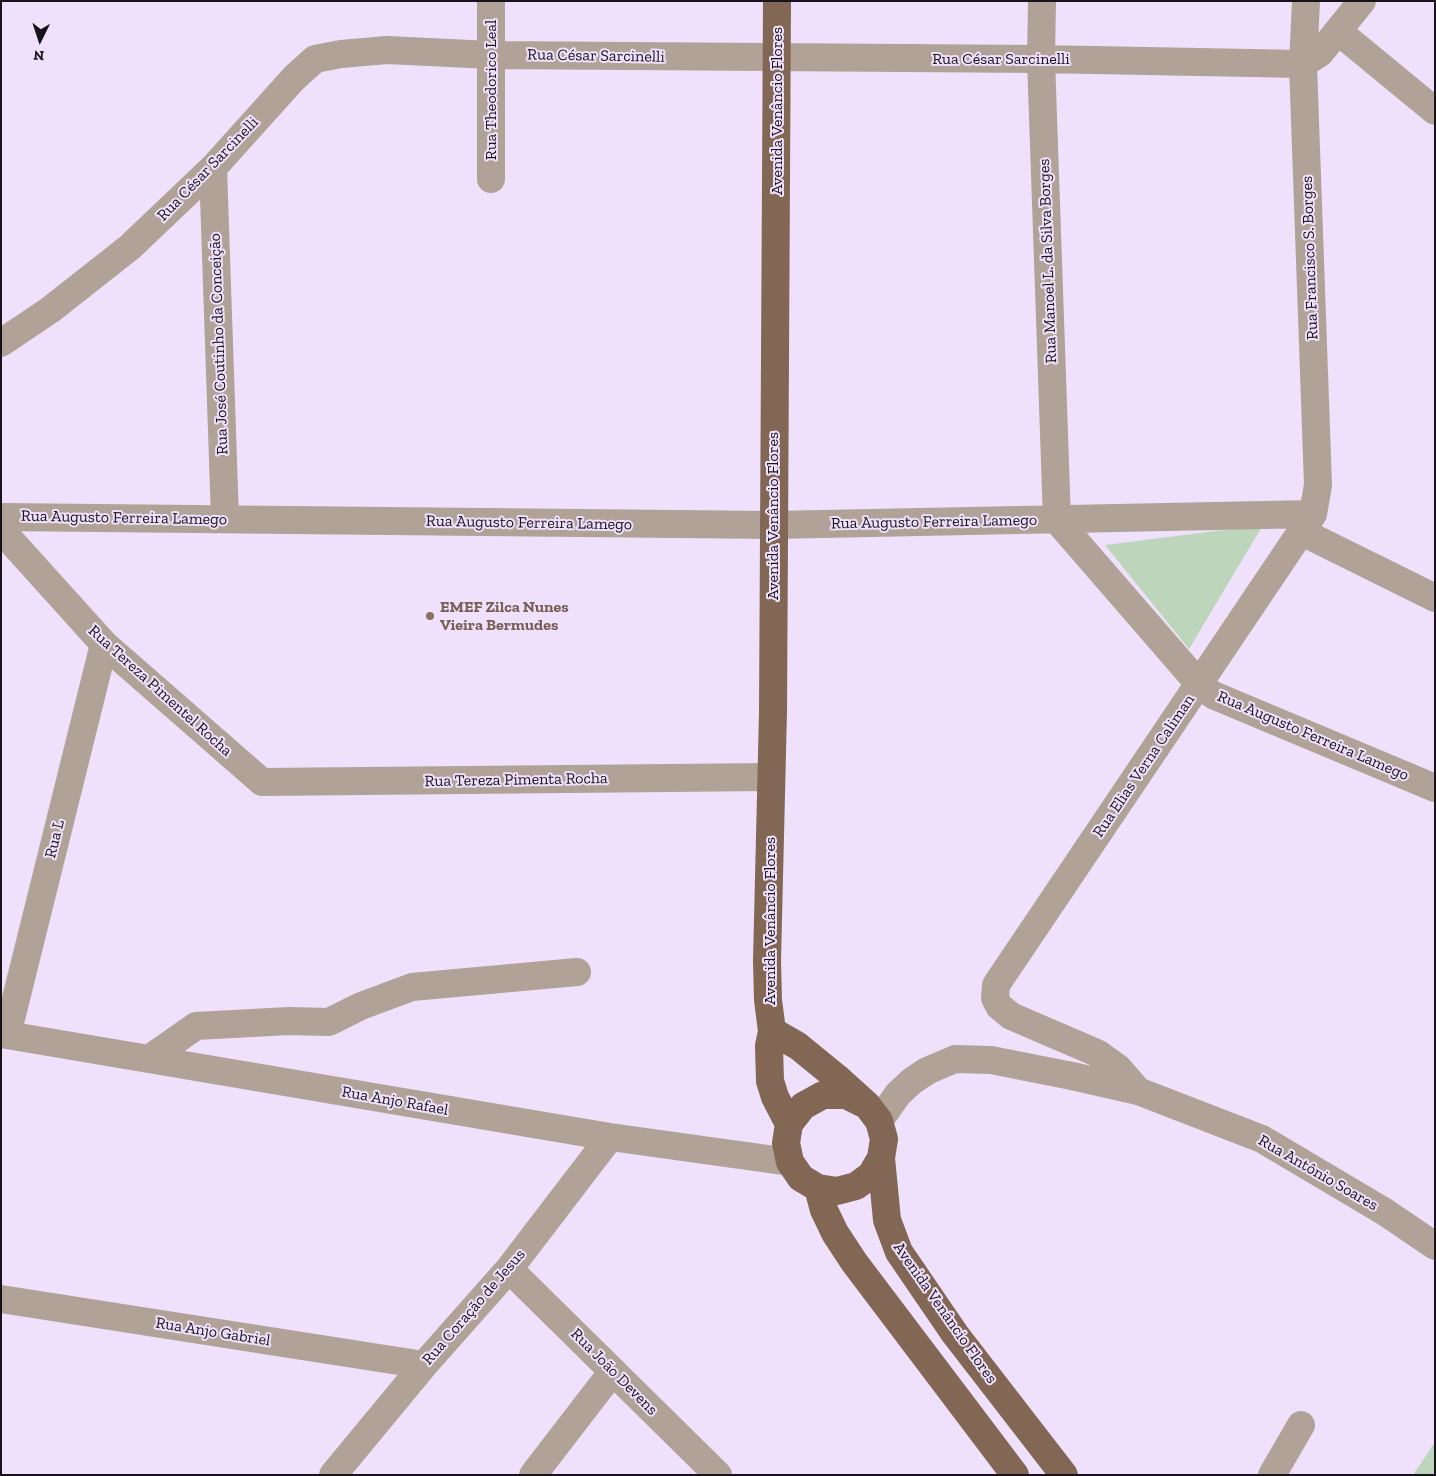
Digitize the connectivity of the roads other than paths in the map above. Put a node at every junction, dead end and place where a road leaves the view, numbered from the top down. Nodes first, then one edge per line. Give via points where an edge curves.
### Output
1 (491, 1) edge
2 (778, 1) edge
3 (1042, 1) edge
4 (1306, 1) edge
5 (1362, 1) edge
6 (1339, 32) junction
7 (490, 55) junction
8 (777, 58) junction
9 (1040, 59) junction
10 (1303, 64) junction
11 (1433, 105) edge
12 (213, 168) junction
13 (491, 179) dead end
14 (1, 343) edge
15 (1, 517) edge
16 (225, 519) junction
17 (1058, 520) junction
18 (1308, 523) junction
19 (773, 525) junction
20 (1, 530) edge
21 (1435, 598) edge
22 (104, 644) junction
23 (1200, 685) junction
24 (770, 777) junction
25 (262, 782) joint
26 (1435, 788) edge
27 (577, 972) dead end
28 (1011, 1016) joint
29 (772, 1031) junction
30 (4, 1035) edge
31 (149, 1059) junction
32 (1138, 1091) junction
33 (873, 1113) junction
34 (789, 1124) junction
35 (610, 1137) junction
36 (881, 1158) junction
37 (790, 1162) junction
38 (818, 1188) junction
39 (1435, 1246) edge
40 (509, 1268) junction
41 (1, 1299) edge
42 (424, 1365) junction
43 (613, 1371) junction
44 (1302, 1425) dead end
45 (333, 1475) edge
46 (533, 1475) edge
47 (718, 1475) edge
48 (1015, 1475) edge
49 (1064, 1475) edge
50 (1272, 1475) edge

1 - 7 street, Rua Theodorico Leal
2 - 8 main road, Avenida Venâncio Flores
3 - 9 street, Rua Manoel L. da Silva Borges
4 - 10 street, Rua Francisco S. Borges
5 - 6 street
6 - 10 street via 1320,53
6 - 11 street
7 - 8 street, Rua César Sarcinelli
7 - 12 street, Rua César Sarcinelli via 387,50 315,59
7 - 13 street, Rua Theodorico Leal
8 - 9 street, Rua César Sarcinelli
8 - 19 main road, Avenida Venâncio Flores
9 - 10 street, Rua César Sarcinelli
9 - 17 street, Rua Manoel L. da Silva Borges
10 - 18 street, Rua Francisco S. Borges via 1318,486
12 - 14 street, Rua César Sarcinelli via 130,247 50,310
12 - 16 street, Rua José Coutinho da Conceição
15 - 16 street, Rua Augusto Ferreira Lamego
16 - 19 street, Rua Augusto Ferreira Lamego
17 - 18 street, Rua Augusto Ferreira Lamego
17 - 19 street, Rua Augusto Ferreira Lamego
17 - 23 street, Rua Augusto Ferreira Lamego
18 - 21 street
18 - 23 street, Rua Elias Verna Caliman
19 - 24 main road, Avenida Venâncio Flores
20 - 22 street, Rua Tereza Pimentel Rocha
22 - 25 street, Rua Tereza Pimentel Rocha
22 - 30 street, Rua L
23 - 26 street, Rua Augusto Ferreira Lamego via 1213,695
23 - 28 street, Rua Elias Verna Caliman via 1005,969 996,985 995,998
24 - 25 street, Rua Tereza Pimenta Rocha
24 - 29 main road, Avenida Venâncio Flores via 767,960
27 - 31 street via 412,987 329,1022 196,1026
28 - 32 street, Rua Antônio Soares via 1097,1053 1118,1068
29 - 33 main road via 824,1067
29 - 34 main road, Avenida Venâncio Flores via 770,1080
30 - 31 street, Rua Anjo Rafael
31 - 35 street, Rua Anjo Rafael
32 - 33 street, Rua Antônio Soares via 1021,1065 955,1059 927,1071
32 - 39 street, Rua Antônio Soares via 1262,1139
33 - 34 main road via 846,1095 823,1095 803,1106
33 - 36 main road, Avenida Venâncio Flores via 884,1139
34 - 37 main road via 786,1143
35 - 37 street, Rua Anjo Rafael
35 - 40 street, Rua Coração de Jesus
36 - 38 main road via 871,1174 856,1186 837,1191
36 - 49 main road, Avenida Venâncio Flores via 887,1220 899,1252 955,1334
37 - 38 main road via 801,1178
38 - 48 main road via 835,1233 854,1262
40 - 42 street, Rua Coração de Jesus
40 - 43 street, Rua João Devens
41 - 42 street, Rua Anjo Gabriel
42 - 45 street, Rua Coração de Jesus
43 - 46 street
43 - 47 street, Rua João Devens
44 - 50 street

